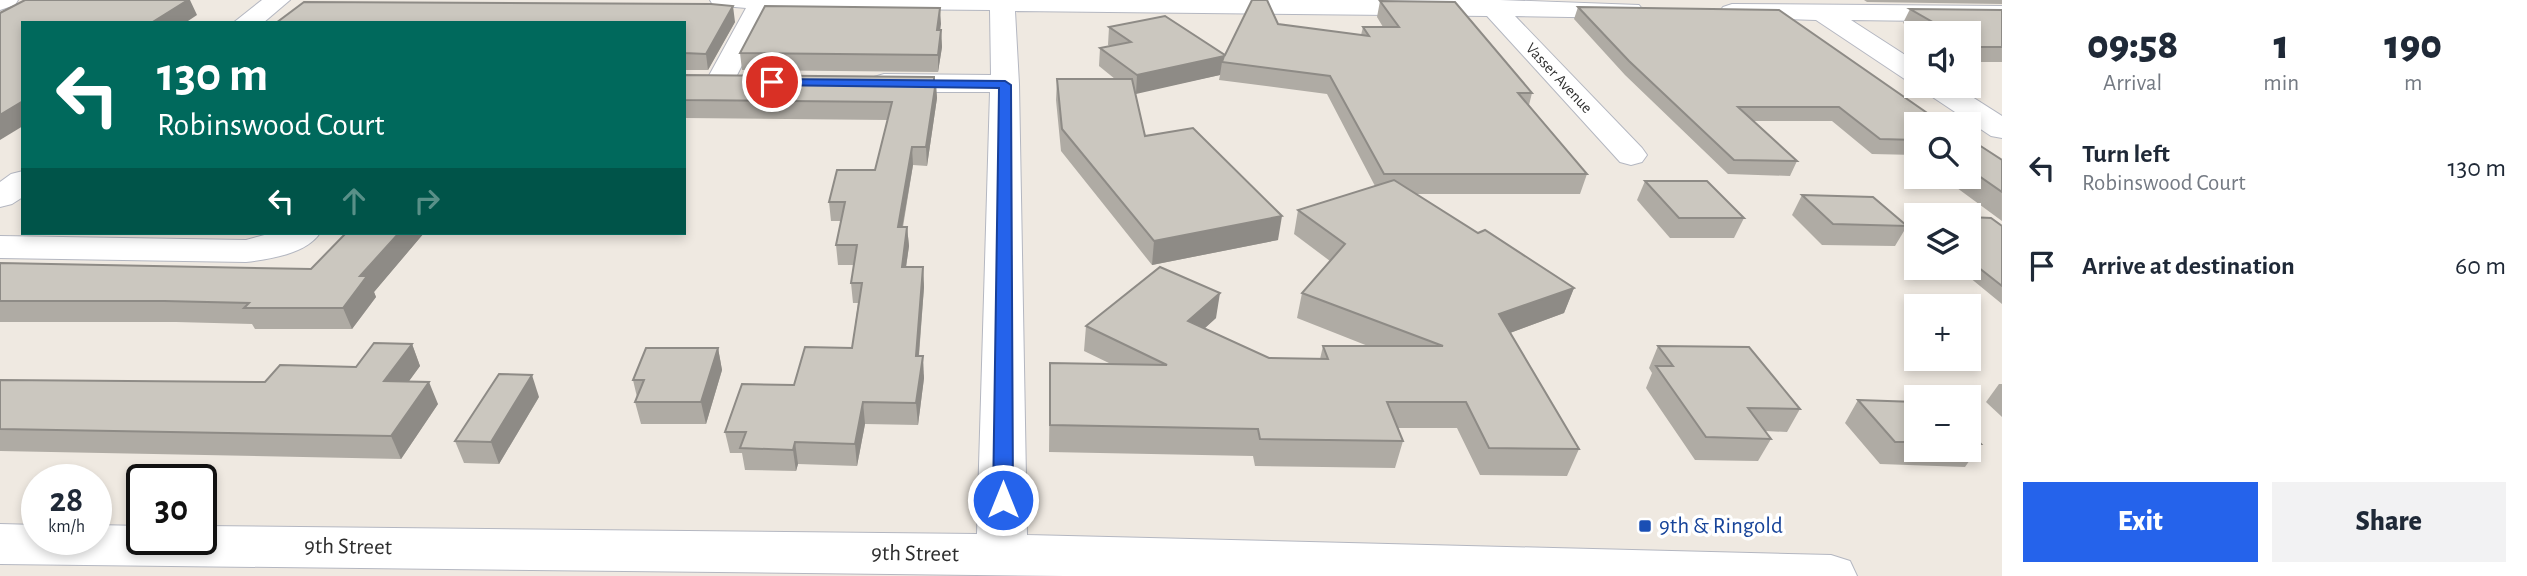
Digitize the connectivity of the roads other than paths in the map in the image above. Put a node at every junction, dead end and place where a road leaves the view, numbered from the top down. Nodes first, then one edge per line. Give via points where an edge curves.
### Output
1 (6, 0) edge
2 (278, 0) edge
3 (722, 0) edge
4 (762, 1) edge
5 (854, 1) edge
6 (1161, 2) edge
7 (0, 3) edge
8 (1002, 4) junction
9 (1490, 4) edge
10 (1813, 6) edge
11 (1658, 11) edge
12 (1713, 11) edge
13 (2002, 14) edge
14 (249, 21) edge
15 (1904, 66) edge
16 (721, 81) edge
17 (855, 83) edge
18 (1005, 85) junction
19 (1954, 98) edge
20 (2002, 129) edge
21 (1631, 155) dead end
22 (21, 182) edge
23 (0, 197) edge
24 (297, 235) edge
25 (0, 247) edge
26 (0, 544) edge
27 (1002, 555) junction
28 (209, 561) edge
29 (1740, 575) edge
30 (1831, 576) edge

1 - 7 street
2 - 14 street
3 - 4 street
4 - 5 street
4 - 16 street
5 - 8 street
6 - 8 street
6 - 9 street
8 - 18 street
9 - 11 street
9 - 21 street, Vasser Avenue
10 - 12 street
10 - 13 street
10 - 15 street
17 - 18 street
18 - 27 street
19 - 20 street
22 - 23 street
24 - 25 street via 268,248 246,251
26 - 28 street, 9th Street
27 - 28 street, 9th Street
27 - 29 street, 9th Street
29 - 30 street, 9th Street

